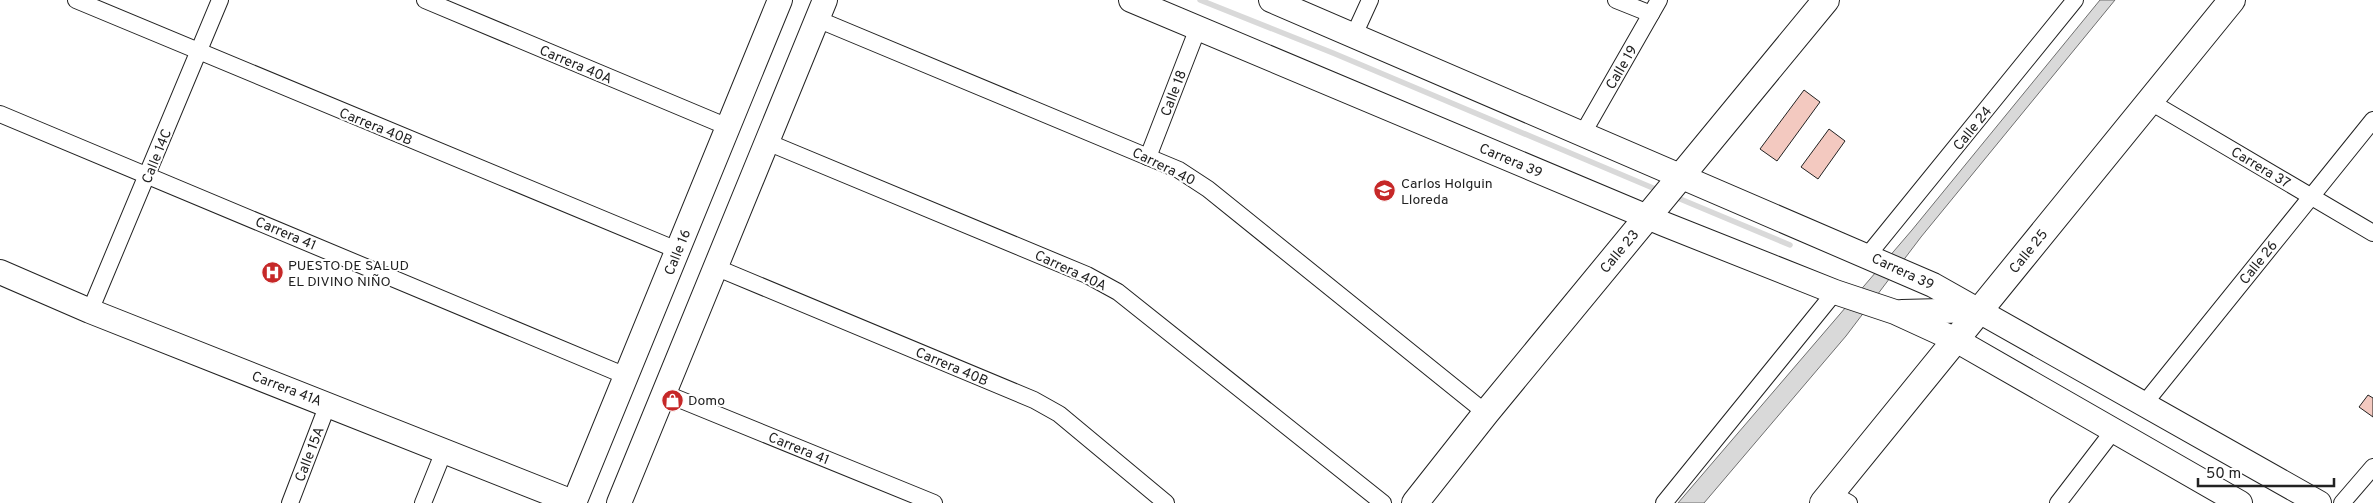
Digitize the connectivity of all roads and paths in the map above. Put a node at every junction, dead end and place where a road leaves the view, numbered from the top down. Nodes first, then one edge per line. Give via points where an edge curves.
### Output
1 (76, 0) edge
2 (220, 0) edge
3 (425, 0) edge
4 (780, 0) edge
5 (1131, 0) edge
6 (1272, 0) edge
7 (1370, 0) edge
8 (1616, 0) edge
9 (1826, 0) edge
10 (2075, 0) edge
11 (2232, 0) edge
12 (1655, 7) edge
13 (821, 10) edge
14 (1198, 28) junction
15 (1354, 35) junction
16 (199, 52) junction
17 (2149, 101) junction
18 (0, 114) edge
19 (2373, 120) edge
20 (728, 128) junction
21 (1583, 133) junction
22 (767, 142) junction
23 (1148, 157) junction
24 (148, 175) junction
25 (1677, 182) junction
26 (2311, 196) junction
27 (1650, 214) junction
28 (2373, 233) edge
29 (677, 250) junction
30 (1873, 257) junction
31 (715, 267) junction
32 (0, 272) edge
33 (1842, 294) junction
34 (1884, 308) junction
35 (1980, 310) junction
36 (90, 311) junction
37 (1956, 340) junction
38 (626, 376) junction
39 (664, 393) junction
40 (328, 404) junction
41 (2144, 404) junction
42 (1486, 413) junction
43 (2114, 430) junction
44 (444, 451) junction
45 (2373, 466) edge
46 (1834, 500) edge
47 (290, 503) edge
48 (423, 503) edge
49 (574, 503) edge
50 (619, 503) edge
51 (934, 503) edge
52 (1166, 503) edge
53 (1383, 503) edge
54 (1415, 503) edge
55 (1664, 503) edge
56 (2058, 503) edge
57 (2240, 503) edge
58 (2319, 503) edge
59 (2342, 503) edge

1 - 16 street, Carrera 40B
2 - 16 street, Calle 14C
3 - 20 street, Carrera 40A
4 - 20 main road, Calle 16
5 - 14 main road, Carrera 39
6 - 15 main road, Carrera 39
7 - 15 street
8 - 12 street
9 - 25 main road, Calle 23
10 - 30 street, Calle 24
11 - 17 main road, Calle 25
12 - 21 street, Calle 19
13 - 22 main road
13 - 23 street, Carrera 40
14 - 23 street, Calle 18
14 - 27 main road, Carrera 39
15 - 21 main road, Carrera 39
16 - 24 street, Calle 14C
16 - 29 street, Carrera 40B
17 - 26 street, Carrera 37
17 - 35 main road, Calle 25
18 - 24 street, Carrera 41
19 - 26 street, Calle 26
20 - 29 main road, Calle 16
21 - 25 main road, Carrera 39
22 - 31 main road
22 - 53 street, Carrera 40A via 1087,275 1118,292
23 - 42 street, Carrera 40 via 1179,170 1208,189
24 - 36 street, Calle 14C
24 - 38 street, Carrera 41
25 - 27 main road, Calle 23
25 - 30 main road, Carrera 39
26 - 28 street, Carrera 37
26 - 41 street, Calle 26
27 - 33 main road, Carrera 39
27 - 42 main road, Calle 23
29 - 38 main road, Calle 16
30 - 35 main road, Carrera 39
31 - 39 main road
31 - 52 street, Carrera 40B via 1034,400 1059,414
32 - 36 main road, Carrera 41A
33 - 34 main road, Carrera 39
33 - 55 street
34 - 35 main road, Carrera 39
34 - 37 main road, Carrera 39
35 - 37 main road, Calle 25
35 - 41 main road, Carrera 39
36 - 40 main road, Carrera 41A
37 - 43 main road, Carrera 39
37 - 46 main road, Calle 25
38 - 49 main road, Calle 16
39 - 50 main road
39 - 51 street, Carrera 41
40 - 44 main road, Carrera 41A
40 - 47 street, Calle 15A
41 - 58 main road, Carrera 39
42 - 54 main road, Calle 23
43 - 56 street
43 - 57 main road, Carrera 39
44 - 48 street
44 - 49 main road, Carrera 41A
45 - 59 street

